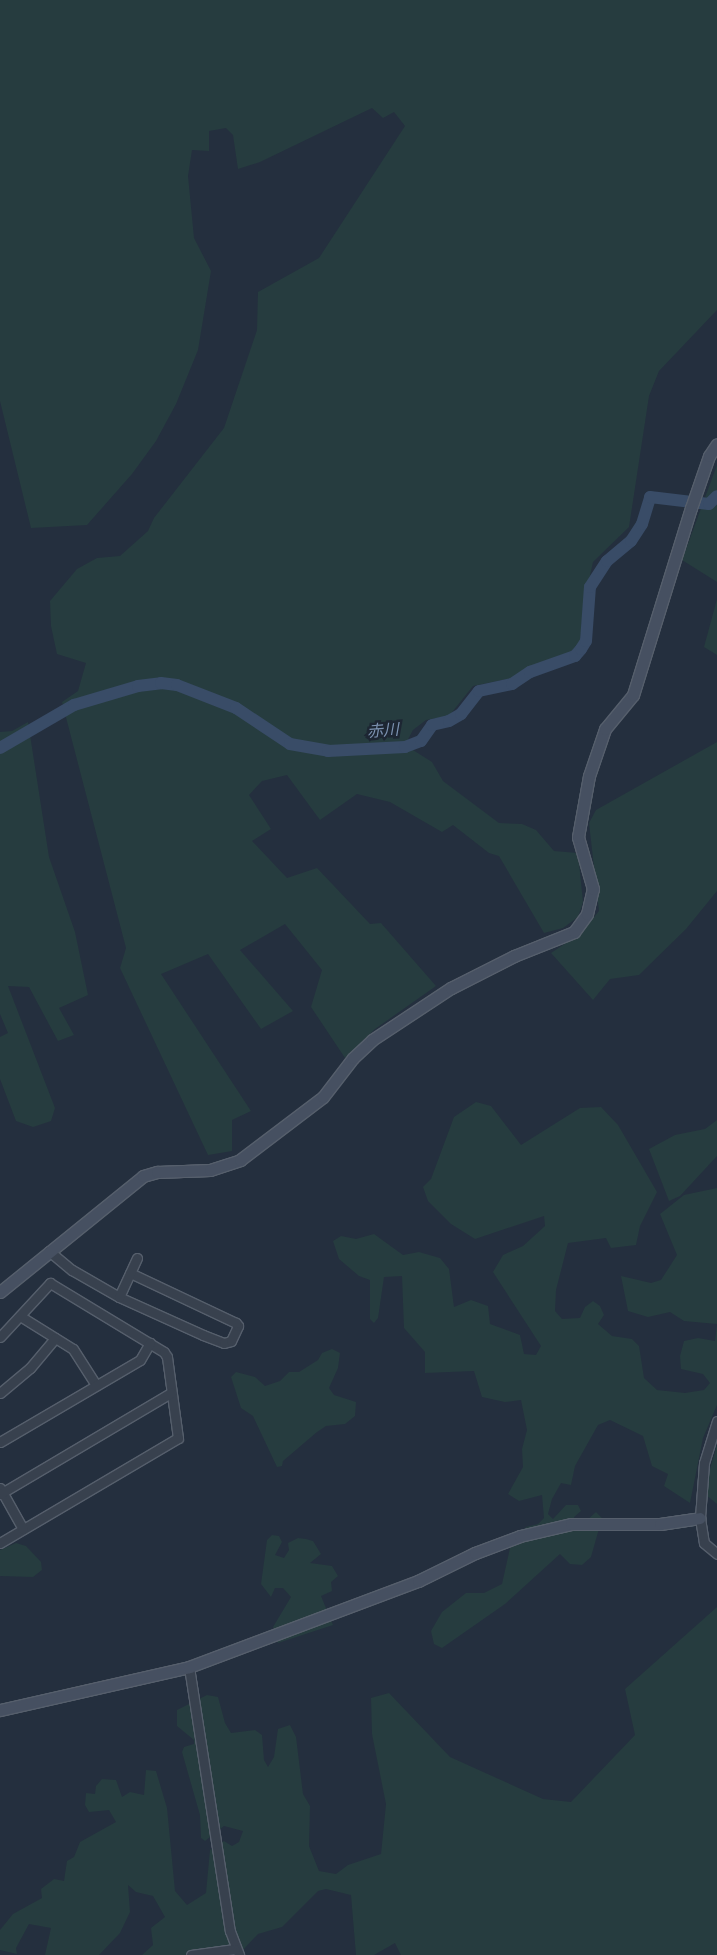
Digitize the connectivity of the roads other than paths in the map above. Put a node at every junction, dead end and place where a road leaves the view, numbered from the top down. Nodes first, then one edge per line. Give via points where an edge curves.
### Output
1 (717, 444) edge
2 (49, 1251) junction
3 (137, 1258) dead end
4 (130, 1273) junction
5 (0, 1292) edge
6 (120, 1297) junction
7 (20, 1316) junction
8 (0, 1337) edge
9 (55, 1338) junction
10 (150, 1343) junction
11 (96, 1385) junction
12 (0, 1393) edge
13 (171, 1393) junction
14 (717, 1421) edge
15 (0, 1442) edge
16 (1, 1491) edge
17 (700, 1518) junction
18 (24, 1529) junction
19 (0, 1542) edge
20 (717, 1554) edge
21 (189, 1666) junction
22 (0, 1710) edge
23 (237, 1952) edge
24 (191, 1955) edge

1 - 2 street via 709,456 633,695 605,729 589,776 578,836 593,889 587,914 574,932 514,956 451,988 379,1035 361,1048 324,1097 240,1160 210,1170 157,1172 144,1176
2 - 5 street
2 - 6 street via 72,1270
3 - 4 street
4 - 6 street
4 - 6 street via 238,1326 231,1340 224,1343
7 - 8 street
7 - 9 street
7 - 10 street via 50,1283
9 - 11 street via 78,1354
9 - 12 street via 30,1368
10 - 11 street via 140,1360
10 - 13 street via 167,1357
11 - 15 street
13 - 16 street
13 - 18 street via 178,1438
14 - 17 street via 704,1463
16 - 18 street
17 - 20 street via 704,1543
17 - 21 street via 660,1524 571,1524 520,1536 475,1553 418,1581
18 - 19 street
21 - 22 street
21 - 23 street
23 - 24 street

